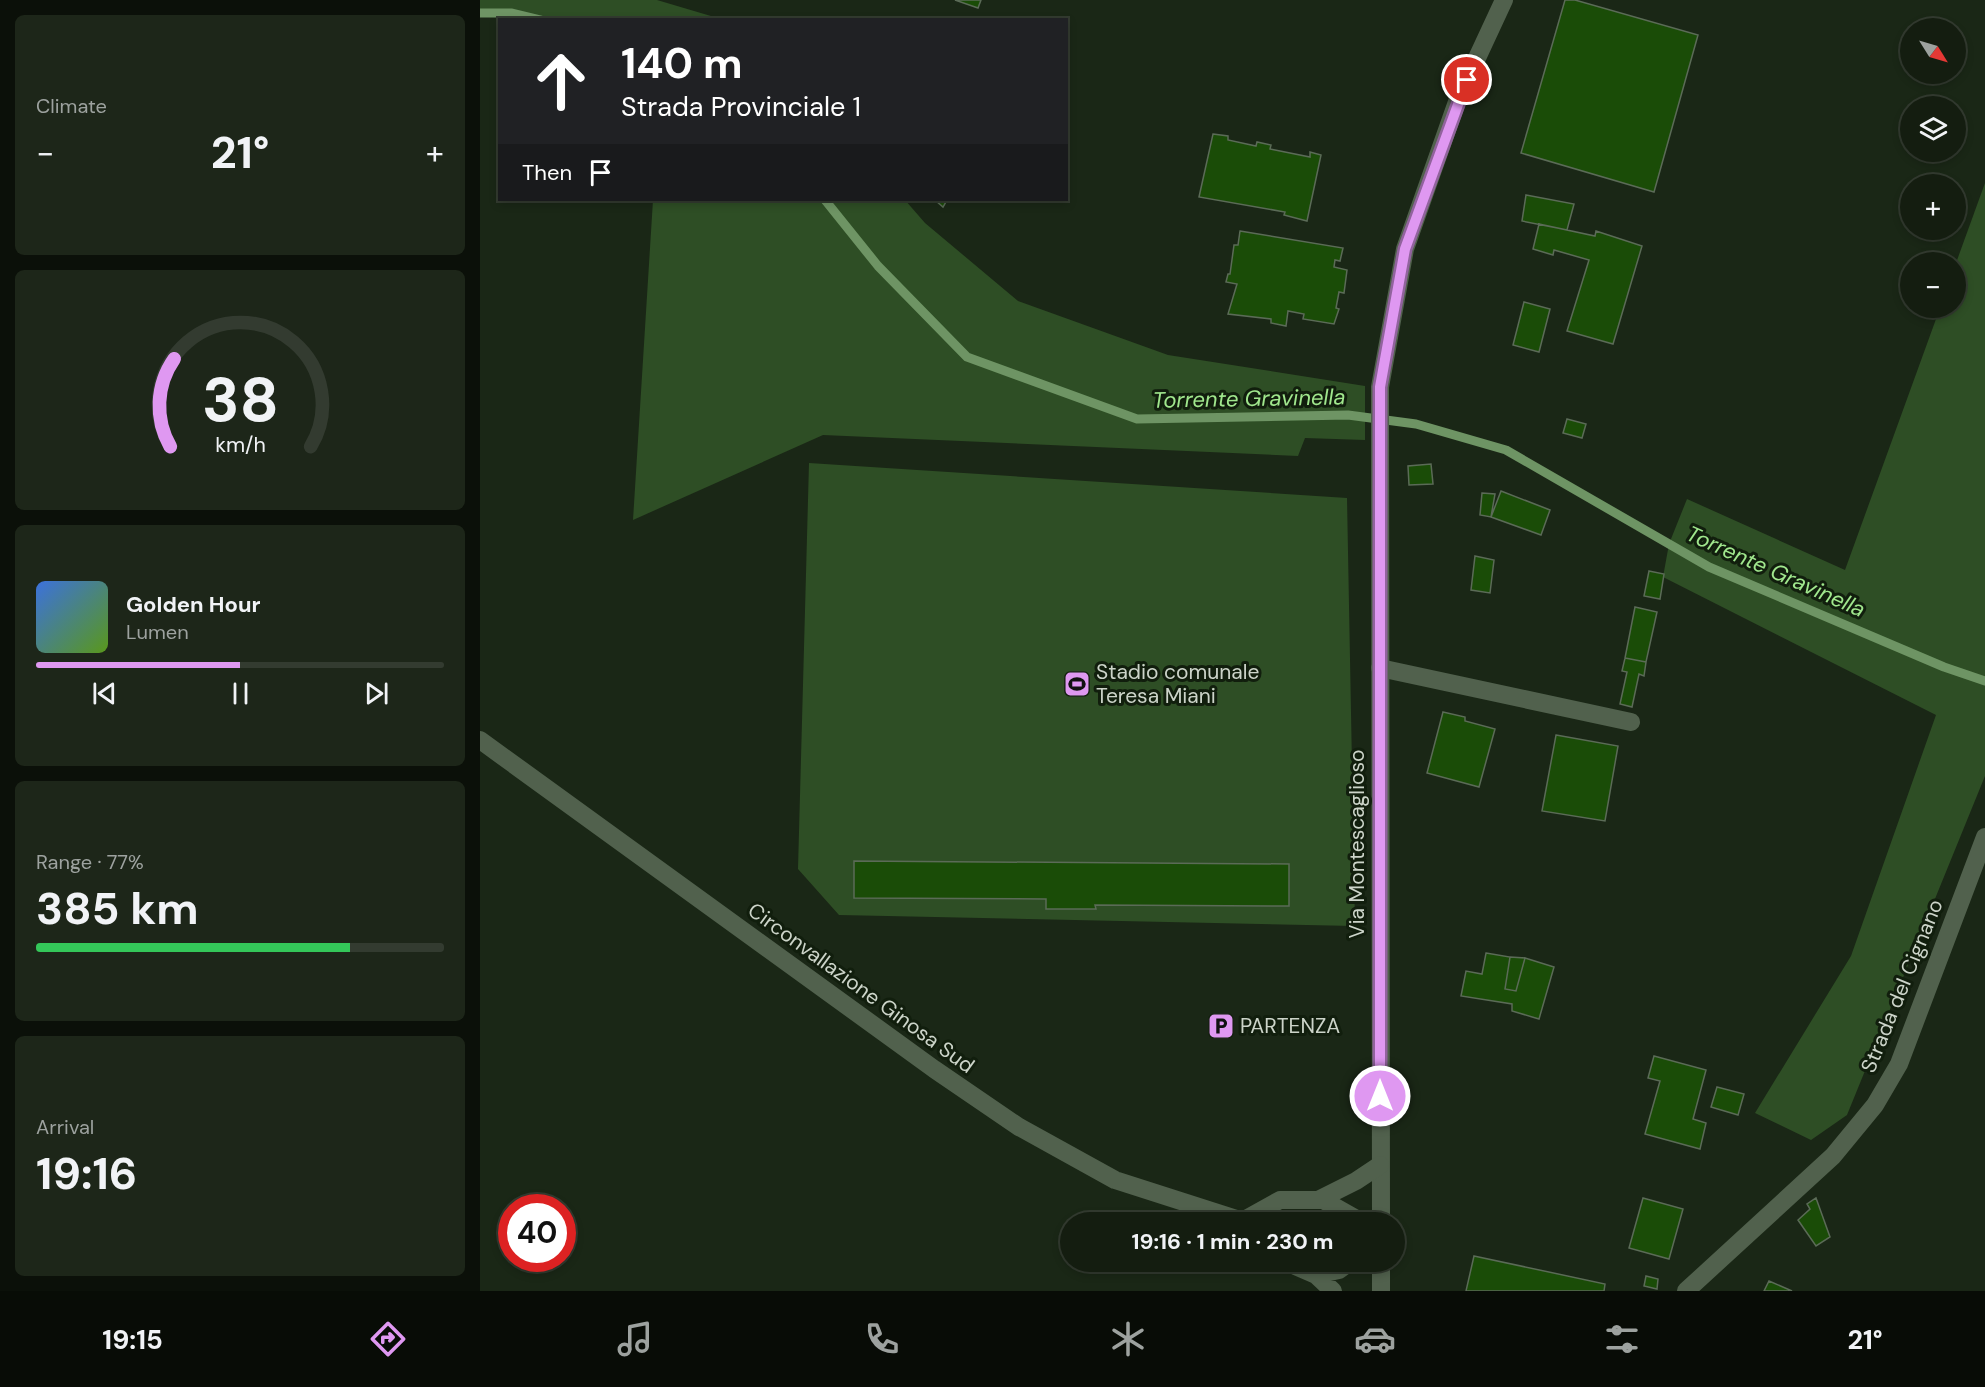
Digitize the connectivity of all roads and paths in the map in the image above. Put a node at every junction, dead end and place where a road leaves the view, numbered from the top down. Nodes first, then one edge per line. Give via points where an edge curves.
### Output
1 (1504, 0) edge
2 (1380, 668) junction
3 (1631, 722) dead end
4 (480, 740) edge
5 (1985, 837) edge
6 (1380, 1165) junction
7 (1318, 1200) junction
8 (1216, 1212) edge
9 (1260, 1212) edge
10 (1342, 1212) edge
11 (1381, 1212) edge
12 (1309, 1272) edge
13 (1330, 1272) edge
14 (1381, 1272) edge
15 (1316, 1275) junction
16 (1333, 1291) edge
17 (1381, 1291) edge
18 (1686, 1291) edge

1 - 2 street, Via Montescaglioso via 1458,99 1405,249 1380,387
2 - 3 street
2 - 6 street, Via Montescaglioso
4 - 8 street, Circonvallazione Ginosa Sud via 934,1069 1019,1126 1115,1180
5 - 18 street, Strada del Cignano via 1899,1064 1875,1105 1833,1156
6 - 7 street, Circonvallazione Ginosa Sud
6 - 11 street, Via Montescaglioso
7 - 9 street, Circonvallazione Ginosa Sud via 1280,1200
7 - 10 street, Circonvallazione Ginosa Sud
12 - 15 street
13 - 15 street
14 - 17 street
15 - 16 street

